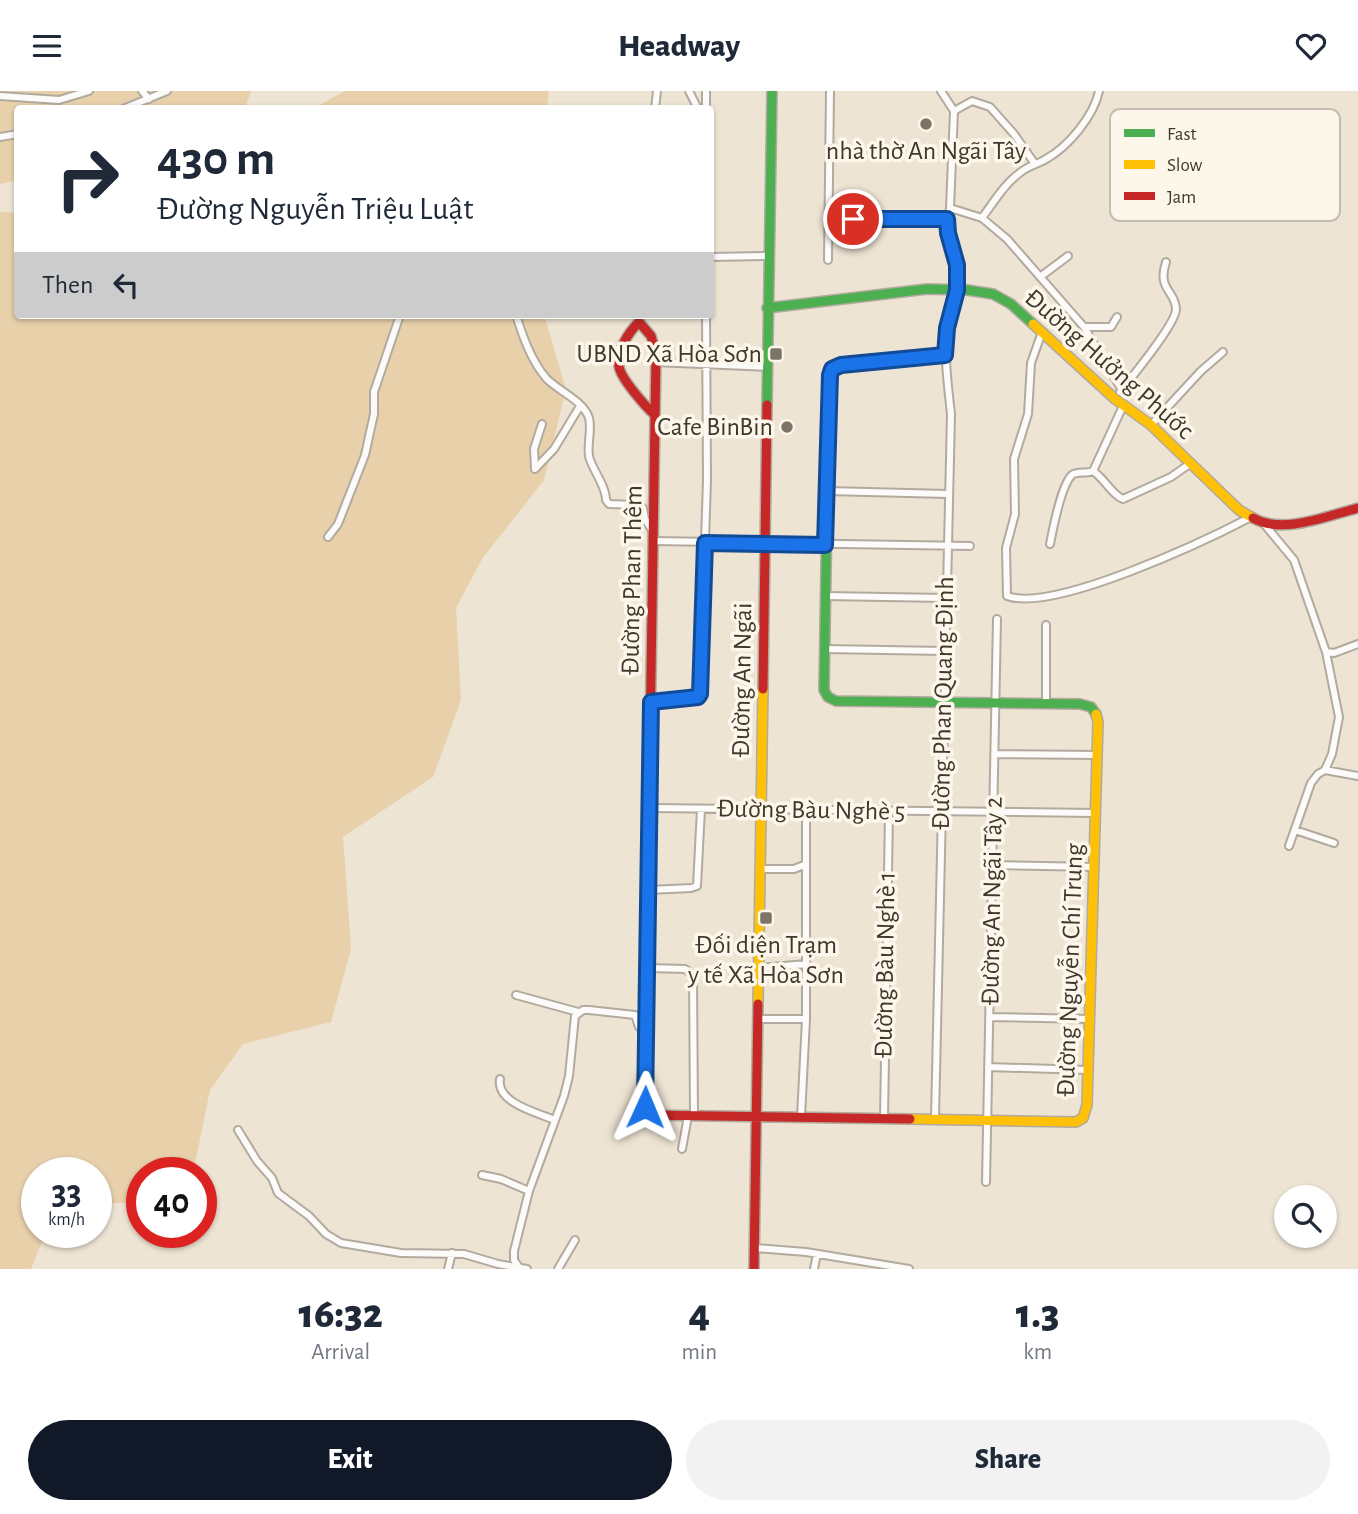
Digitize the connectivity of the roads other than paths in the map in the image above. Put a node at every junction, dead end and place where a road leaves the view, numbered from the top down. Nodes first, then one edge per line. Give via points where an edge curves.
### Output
1 (89, 91) edge
2 (142, 91) edge
3 (167, 91) edge
4 (772, 91) edge
5 (830, 91) edge
6 (941, 91) edge
7 (1100, 91) edge
8 (0, 96) edge
9 (149, 99) junction
10 (133, 105) edge
11 (954, 111) junction
12 (1035, 164) junction
13 (950, 208) junction
14 (829, 219) junction
15 (947, 219) junction
16 (982, 219) junction
17 (768, 256) junction
18 (1068, 256) dead end
19 (714, 257) edge
20 (828, 260) dead end
21 (1166, 262) dead end
22 (1040, 277) junction
23 (957, 290) junction
24 (767, 308) junction
25 (1117, 317) dead end
26 (399, 319) edge
27 (517, 319) edge
28 (705, 319) edge
29 (1084, 327) junction
30 (1042, 332) junction
31 (1223, 352) dead end
32 (945, 355) junction
33 (655, 358) junction
34 (705, 365) junction
35 (766, 367) junction
36 (1122, 390) junction
37 (1115, 399) junction
38 (580, 406) junction
39 (1124, 406) junction
40 (655, 415) junction
41 (542, 424) dead end
42 (1151, 425) junction
43 (1191, 463) junction
44 (1093, 471) junction
45 (827, 491) junction
46 (948, 494) junction
47 (1358, 508) edge
48 (1251, 517) junction
49 (1265, 525) junction
50 (652, 530) junction
51 (328, 537) dead end
52 (653, 541) junction
53 (705, 543) junction
54 (765, 544) junction
55 (1050, 544) dead end
56 (825, 545) junction
57 (946, 546) junction
58 (970, 546) dead end
59 (825, 596) junction
60 (945, 598) junction
61 (996, 619) dead end
62 (1046, 625) dead end
63 (1358, 645) edge
64 (824, 649) junction
65 (944, 651) junction
66 (1326, 652) junction
67 (651, 702) junction
68 (943, 702) junction
69 (995, 702) junction
70 (1045, 703) junction
71 (995, 754) junction
72 (1097, 755) junction
73 (1325, 770) junction
74 (1358, 776) edge
75 (651, 808) junction
76 (701, 809) junction
77 (761, 810) junction
78 (806, 811) junction
79 (888, 812) junction
80 (941, 812) junction
81 (993, 812) junction
82 (1096, 813) junction
83 (1295, 830) junction
84 (1334, 843) dead end
85 (1289, 846) dead end
86 (804, 865) junction
87 (992, 865) junction
88 (1096, 867) junction
89 (762, 869) junction
90 (649, 890) junction
91 (807, 964) junction
92 (648, 968) junction
93 (760, 968) junction
94 (516, 995) dead end
95 (578, 1012) junction
96 (635, 1015) junction
97 (647, 1015) junction
98 (989, 1017) junction
99 (759, 1019) junction
100 (806, 1019) junction
101 (1090, 1019) junction
102 (646, 1033) junction
103 (988, 1067) junction
104 (1087, 1070) junction
105 (499, 1079) dead end
106 (691, 1116) junction
107 (757, 1116) junction
108 (801, 1117) junction
109 (884, 1118) junction
110 (935, 1118) junction
111 (555, 1120) junction
112 (987, 1120) junction
113 (238, 1130) dead end
114 (682, 1149) dead end
115 (482, 1175) dead end
116 (986, 1182) dead end
117 (528, 1191) junction
118 (575, 1240) dead end
119 (755, 1248) junction
120 (452, 1253) junction
121 (817, 1254) junction
122 (518, 1266) junction
123 (888, 1268) edge
124 (447, 1269) edge
125 (527, 1269) edge
126 (558, 1269) edge
127 (754, 1269) edge
128 (814, 1269) edge
129 (909, 1269) edge

1 - 8 street via 59,100
2 - 9 street
3 - 9 street
4 - 17 street, Đường An Ngãi
5 - 14 street
6 - 11 street
7 - 12 street via 1085,122 1058,150
9 - 10 street
11 - 12 street via 972,101 990,107
11 - 13 street
12 - 16 street via 1012,179
13 - 15 street
13 - 16 street
14 - 15 street
14 - 20 street
15 - 23 street, Đường Phan Quang Định
16 - 22 street via 1007,239
17 - 19 street
17 - 24 street, Đường An Ngãi
18 - 22 street
21 - 36 street via 1163,281 1175,314
22 - 29 street
23 - 24 street, Đường Hưởng Phước via 927,289
23 - 30 street, Đường Hưởng Phước via 993,294
23 - 32 street, Đường Phan Quang Định
24 - 35 street, Đường An Ngãi
25 - 29 street via 1111,327
26 - 51 street via 374,392 365,455 338,524
27 - 38 street via 532,358 547,379
28 - 34 street
29 - 36 street
30 - 37 street, Đường Hưởng Phước
30 - 48 street via 1031,363 1028,414 1014,459 1015,514 1006,548 1007,596 1035,599 1093,584 1188,548
31 - 42 street
32 - 45 street via 833,368
32 - 46 street, Đường Phan Quang Định via 951,414
33 - 34 street
33 - 40 street, Đường Phan Thêm
33 - 40 street via 650,333 639,323 630,331 619,369
34 - 35 street
34 - 53 street
35 - 54 street, Đường An Ngãi
36 - 37 street
37 - 39 street, Đường Hưởng Phước
38 - 41 street via 554,449 535,469 534,449
38 - 50 street via 589,419 589,457 606,500 643,508
39 - 42 street, Đường Hưởng Phước
39 - 44 street
40 - 50 street, Đường Phan Thêm
42 - 43 street, Đường Hưởng Phước
43 - 44 street via 1123,499
43 - 48 street, Đường Hưởng Phước
44 - 55 street via 1070,477
45 - 46 street
45 - 56 street
46 - 57 street, Đường Phan Quang Định
47 - 49 street
48 - 49 street, Đường Hưởng Phước
49 - 66 street via 1293,560
50 - 52 street, Đường Phan Thêm
52 - 53 street
52 - 67 street, Đường Phan Thêm
53 - 54 street
53 - 67 street via 700,694
54 - 56 street
54 - 77 street, Đường An Ngãi
56 - 57 street
56 - 59 street
57 - 58 street
57 - 60 street, Đường Phan Quang Định
59 - 60 street
59 - 64 street
60 - 65 street, Đường Phan Quang Định
61 - 69 street, Đường An Ngãi Tây 2
62 - 70 street
63 - 66 street
64 - 65 street
64 - 68 street via 824,690 836,701
65 - 68 street, Đường Phan Quang Định
66 - 73 street via 1339,717
67 - 75 street, Đường Phan Thêm
68 - 69 street
68 - 80 street, Đường Phan Quang Định
69 - 70 street
69 - 71 street, Đường An Ngãi Tây 2
70 - 72 street, Đường Nguyễn Chí Trung via 1093,707 1098,722
71 - 72 street
71 - 81 street, Đường An Ngãi Tây 2
72 - 82 street, Đường Nguyễn Chí Trung
73 - 74 street
73 - 83 street via 1311,783
75 - 76 street, Đường Bàu Nghè 5
75 - 90 street, Đường Phan Thêm
76 - 77 street, Đường Bàu Nghè 5
76 - 90 street via 697,886
77 - 78 street, Đường Bàu Nghè 5
77 - 89 street, Đường An Ngãi
78 - 79 street, Đường Bàu Nghè 5
78 - 86 street
79 - 80 street, Đường Bàu Nghè 5
79 - 109 street, Đường Bàu Nghè 1
80 - 81 street, Đường Bàu Nghè 5
80 - 110 street, Đường Phan Quang Định
81 - 82 street, Đường Bàu Nghè 5
81 - 87 street, Đường An Ngãi Tây 2
82 - 88 street, Đường Nguyễn Chí Trung
83 - 84 street
83 - 85 street
86 - 89 street
86 - 91 street
87 - 88 street
87 - 98 street, Đường An Ngãi Tây 2
88 - 101 street, Đường Nguyễn Chí Trung
89 - 93 street, Đường An Ngãi
90 - 92 street, Đường Phan Thêm
91 - 93 street
91 - 100 street
92 - 97 street, Đường Phan Thêm
92 - 106 street via 685,969 693,975
93 - 99 street, Đường An Ngãi
94 - 95 street
95 - 96 street
95 - 111 street via 567,1086
96 - 97 street
96 - 102 street
97 - 102 street, Đường Phan Thêm
98 - 101 street
98 - 103 street, Đường An Ngãi Tây 2
99 - 100 street
99 - 107 street, Đường An Ngãi
100 - 108 street
101 - 104 street, Đường Nguyễn Chí Trung
102 - 106 street, Đường Phan Thêm via 645,1115
103 - 104 street
103 - 112 street, Đường An Ngãi Tây 2
104 - 112 street, Đường Nguyễn Chí Trung via 1086,1113 1076,1122
105 - 111 street via 498,1088 511,1100
106 - 107 street, Đường Phan Thêm
106 - 114 street
107 - 108 street, Đường Nguyễn Chí Trung
107 - 119 street, Đường An Ngãi
108 - 109 street, Đường Nguyễn Chí Trung
109 - 110 street, Đường Nguyễn Chí Trung
110 - 112 street, Đường Nguyễn Chí Trung
111 - 117 street
112 - 116 street, Đường An Ngãi Tây 2
113 - 120 street via 278,1193 326,1234 351,1246 401,1253
115 - 117 street
117 - 122 street via 514,1251
118 - 126 street
119 - 121 street
119 - 127 street, Đường An Ngãi
120 - 122 street
120 - 124 street
121 - 123 street
121 - 128 street
122 - 125 street
123 - 129 street

